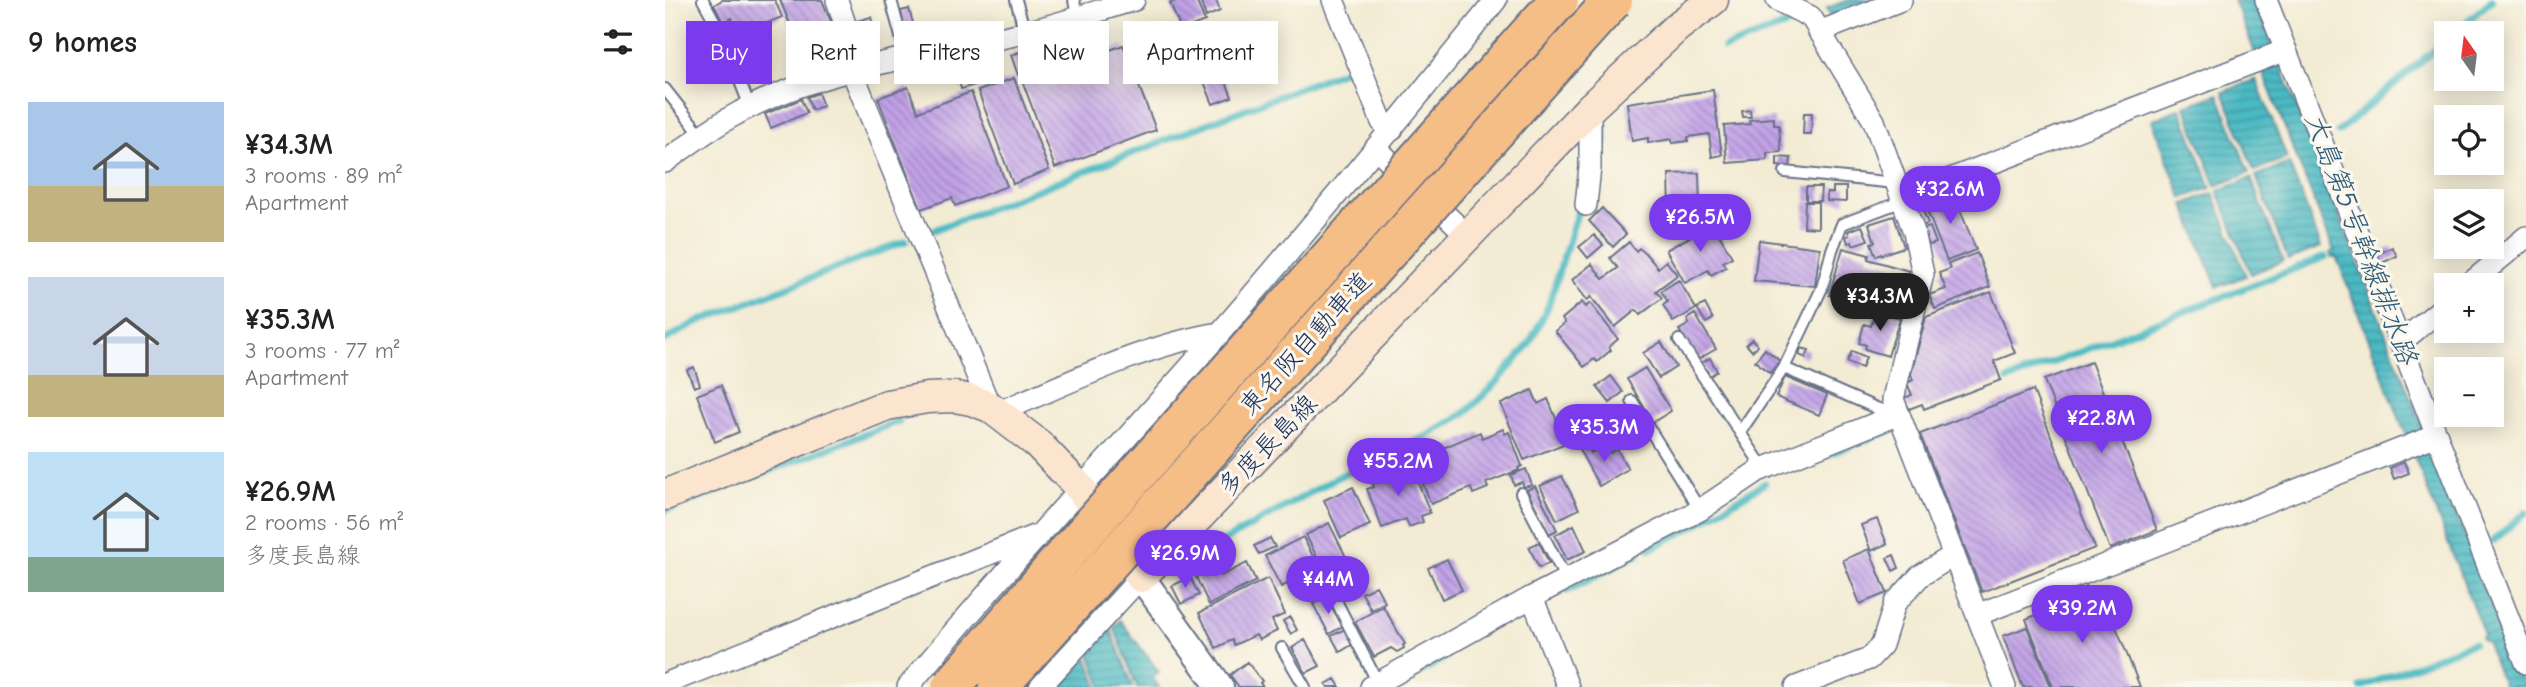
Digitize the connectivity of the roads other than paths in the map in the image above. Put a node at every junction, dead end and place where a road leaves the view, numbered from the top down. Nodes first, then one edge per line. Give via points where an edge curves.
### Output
1 (703, 0) edge
2 (837, 0) edge
3 (891, 0) edge
4 (1016, 0) edge
5 (1135, 0) edge
6 (1332, 0) edge
7 (1496, 0) edge
8 (1533, 0) edge
9 (1559, 0) edge
10 (1613, 0) edge
11 (1633, 0) edge
12 (1713, 0) edge
13 (1777, 0) edge
14 (1901, 0) edge
15 (2266, 0) edge
16 (1076, 8) edge
17 (843, 21) edge
18 (897, 21) edge
19 (1022, 21) edge
20 (1049, 21) edge
21 (1819, 32) junction
22 (2283, 51) junction
23 (809, 84) edge
24 (862, 84) edge
25 (665, 89) edge
26 (750, 107) junction
27 (1591, 108) junction
28 (1392, 130) junction
29 (701, 135) junction
30 (1376, 148) junction
31 (665, 162) edge
32 (1785, 172) dead end
33 (1900, 194) junction
34 (1586, 205) dead end
35 (1468, 236) junction
36 (2526, 237) edge
37 (1321, 267) junction
38 (2482, 273) edge
39 (1349, 293) junction
40 (2434, 315) edge
41 (1219, 333) junction
42 (1679, 340) dead end
43 (2400, 343) junction
44 (1784, 368) junction
45 (1632, 401) dead end
46 (995, 410) junction
47 (1899, 414) junction
48 (1740, 432) junction
49 (2433, 437) junction
50 (1764, 469) junction
51 (1081, 489) junction
52 (1521, 493) dead end
53 (665, 495) edge
54 (1700, 510) junction
55 (1039, 534) junction
56 (1954, 555) junction
57 (1141, 577) junction
58 (1566, 579) junction
59 (1332, 593) dead end
60 (1532, 597) junction
61 (1977, 615) junction
62 (1282, 648) dead end
63 (2526, 663) edge
64 (665, 684) edge
65 (1375, 685) edge
66 (908, 687) edge
67 (951, 687) edge
68 (998, 687) edge
69 (1040, 687) edge
70 (1220, 687) edge
71 (1305, 687) edge
72 (1567, 687) edge
73 (1796, 687) edge
74 (2005, 687) edge

1 - 26 lane
2 - 17 street
3 - 18 lane
4 - 19 lane
5 - 16 street
6 - 28 street via 1381,121
7 - 28 street
8 - 37 highway, bridge
9 - 37 highway, 東名阪自動車道, bridge
10 - 39 highway, 東名阪自動車道, bridge
11 - 39 highway, bridge via 1421,232
12 - 27 main road, 多度長島線 via 1677,27
13 - 21 street via 1811,17
14 - 21 street
15 - 22 street
16 - 20 street
21 - 33 street via 1874,121
22 - 33 street
22 - 43 street
23 - 26 street
24 - 46 street
25 - 29 lane
26 - 29 street
27 - 34 street
27 - 35 main road, 多度長島線
28 - 30 street
29 - 31 street
30 - 35 street
30 - 41 street
32 - 33 lane
33 - 44 lane via 1842,224 1822,288
33 - 47 street via 1923,274 1893,399
35 - 57 main road, 多度長島線
36 - 38 street
37 - 67 highway, 東名阪自動車道, bridge
39 - 68 highway, 東名阪自動車道, bridge
40 - 43 street
41 - 46 street via 1121,362
41 - 51 street
42 - 48 lane
43 - 49 street
44 - 47 lane
44 - 48 lane
45 - 54 lane
46 - 51 main road via 1038,443
46 - 53 main road via 955,397 887,405
47 - 50 street
47 - 56 street
48 - 50 lane
49 - 61 street
49 - 63 street
50 - 54 street
51 - 55 street
51 - 57 main road
52 - 58 lane
54 - 58 street
55 - 64 street
55 - 66 street
56 - 61 street
56 - 73 street via 1920,576 1895,603 1882,645 1869,659
57 - 69 street
57 - 70 street
58 - 60 street
59 - 65 lane
60 - 65 street
60 - 72 street
61 - 74 street
62 - 71 lane

